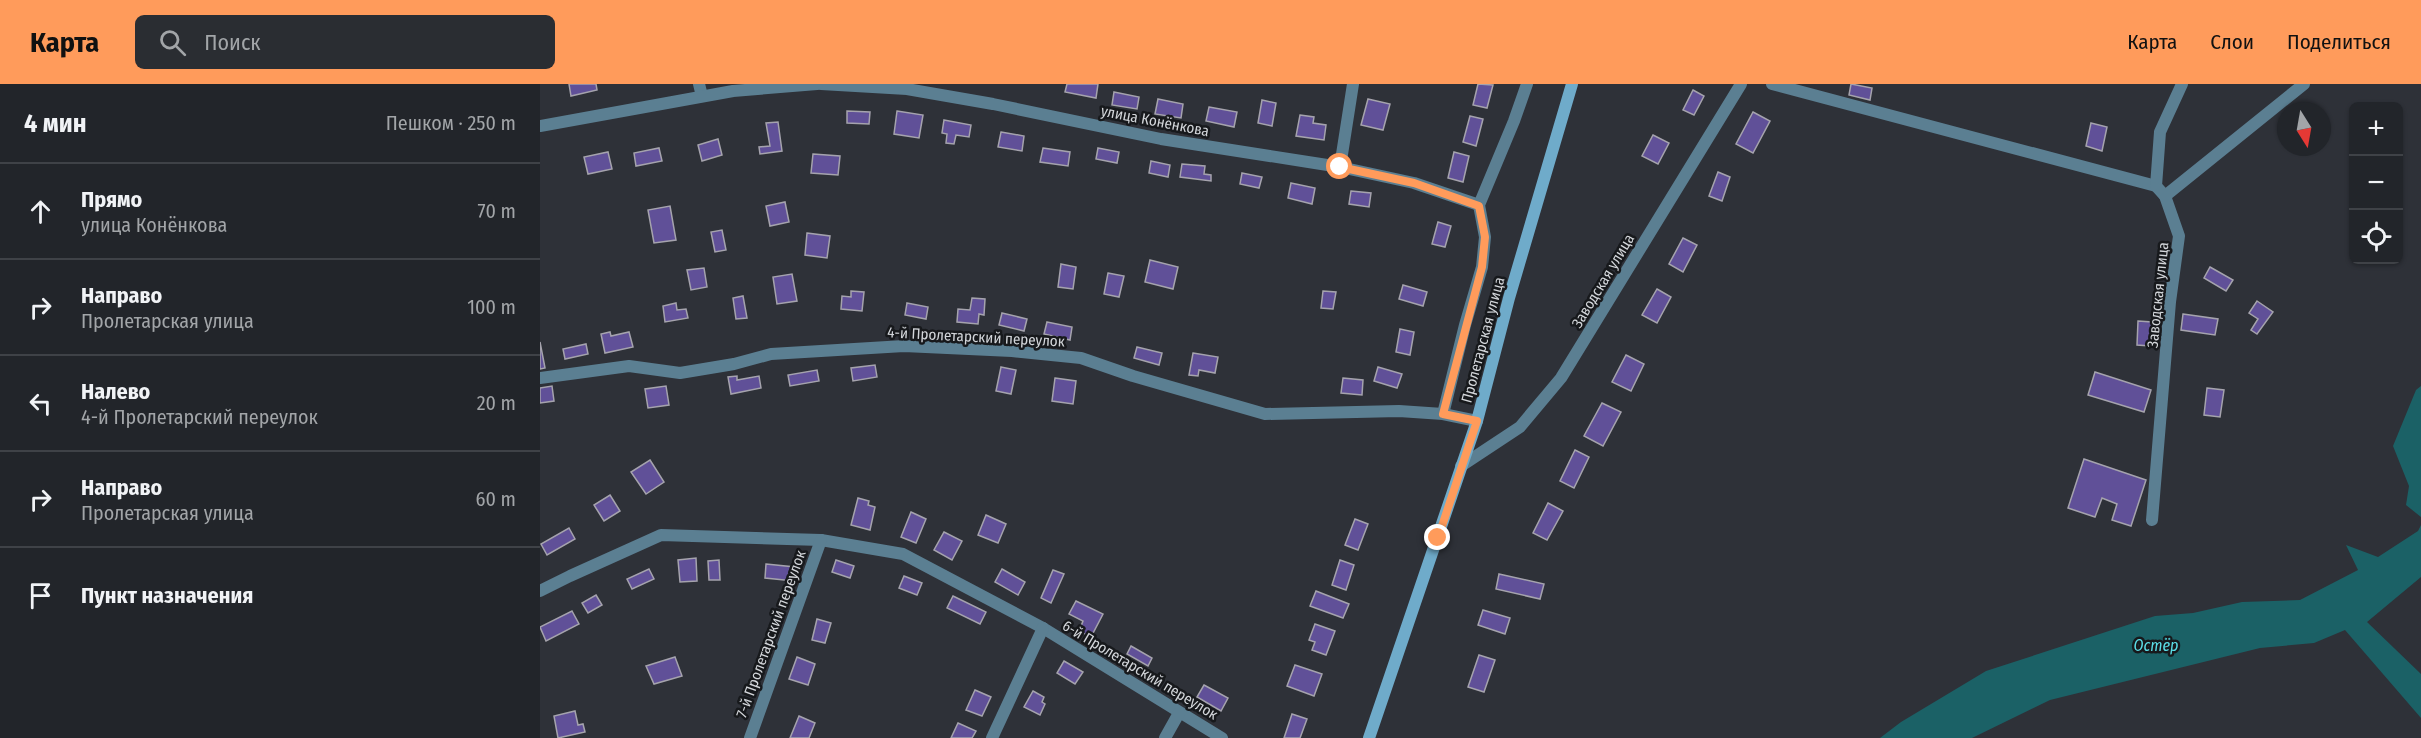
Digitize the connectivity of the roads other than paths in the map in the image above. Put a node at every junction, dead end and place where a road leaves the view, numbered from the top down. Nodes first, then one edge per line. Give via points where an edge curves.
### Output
1 (819, 84) edge
2 (1353, 84) edge
3 (1527, 84) edge
4 (1572, 84) edge
5 (1741, 84) edge
6 (1772, 84) edge
7 (2182, 84) edge
8 (2304, 84) edge
9 (701, 90) edge
10 (540, 126) edge
11 (1340, 167) junction
12 (2156, 186) junction
13 (2165, 196) junction
14 (1479, 206) junction
15 (540, 378) edge
16 (1443, 414) junction
17 (1477, 421) junction
18 (1461, 465) junction
19 (2152, 520) dead end
20 (821, 540) junction
21 (540, 591) edge
22 (1043, 628) junction
23 (1179, 713) junction
24 (750, 738) edge
25 (992, 738) edge
26 (1165, 738) edge
27 (1222, 738) edge
28 (1369, 738) edge

1 - 9 street, улица Конёнкова
1 - 11 street, улица Конёнкова via 907,89 1161,139
2 - 11 street
3 - 14 street
4 - 17 main road, Пролетарская улица
5 - 18 street, Заводская улица via 1561,378 1520,427
6 - 12 street
7 - 12 street via 2160,132
8 - 13 street
9 - 10 street, улица Конёнкова
11 - 14 street, улица Конёнкова via 1414,183
12 - 13 street, Заводская улица
13 - 19 street, Заводская улица via 2179,236
14 - 16 street, Пролетарская улица via 1485,237 1482,267
15 - 16 street, 4-й Пролетарский переулок via 629,366 680,374 771,354 904,346 1081,358 1265,414
16 - 17 street, 4-й Пролетарский переулок
17 - 18 main road, Пролетарская улица
18 - 28 main road, Пролетарская улица
20 - 21 street, 6-й Пролетарский переулок via 661,535
20 - 22 street, 6-й Пролетарский переулок via 903,554
20 - 24 street, 7-й Пролетарский переулок
22 - 23 street, 6-й Пролетарский переулок
22 - 25 street, 6-й Пролетарский переулок
23 - 26 street
23 - 27 street, 6-й Пролетарский переулок

